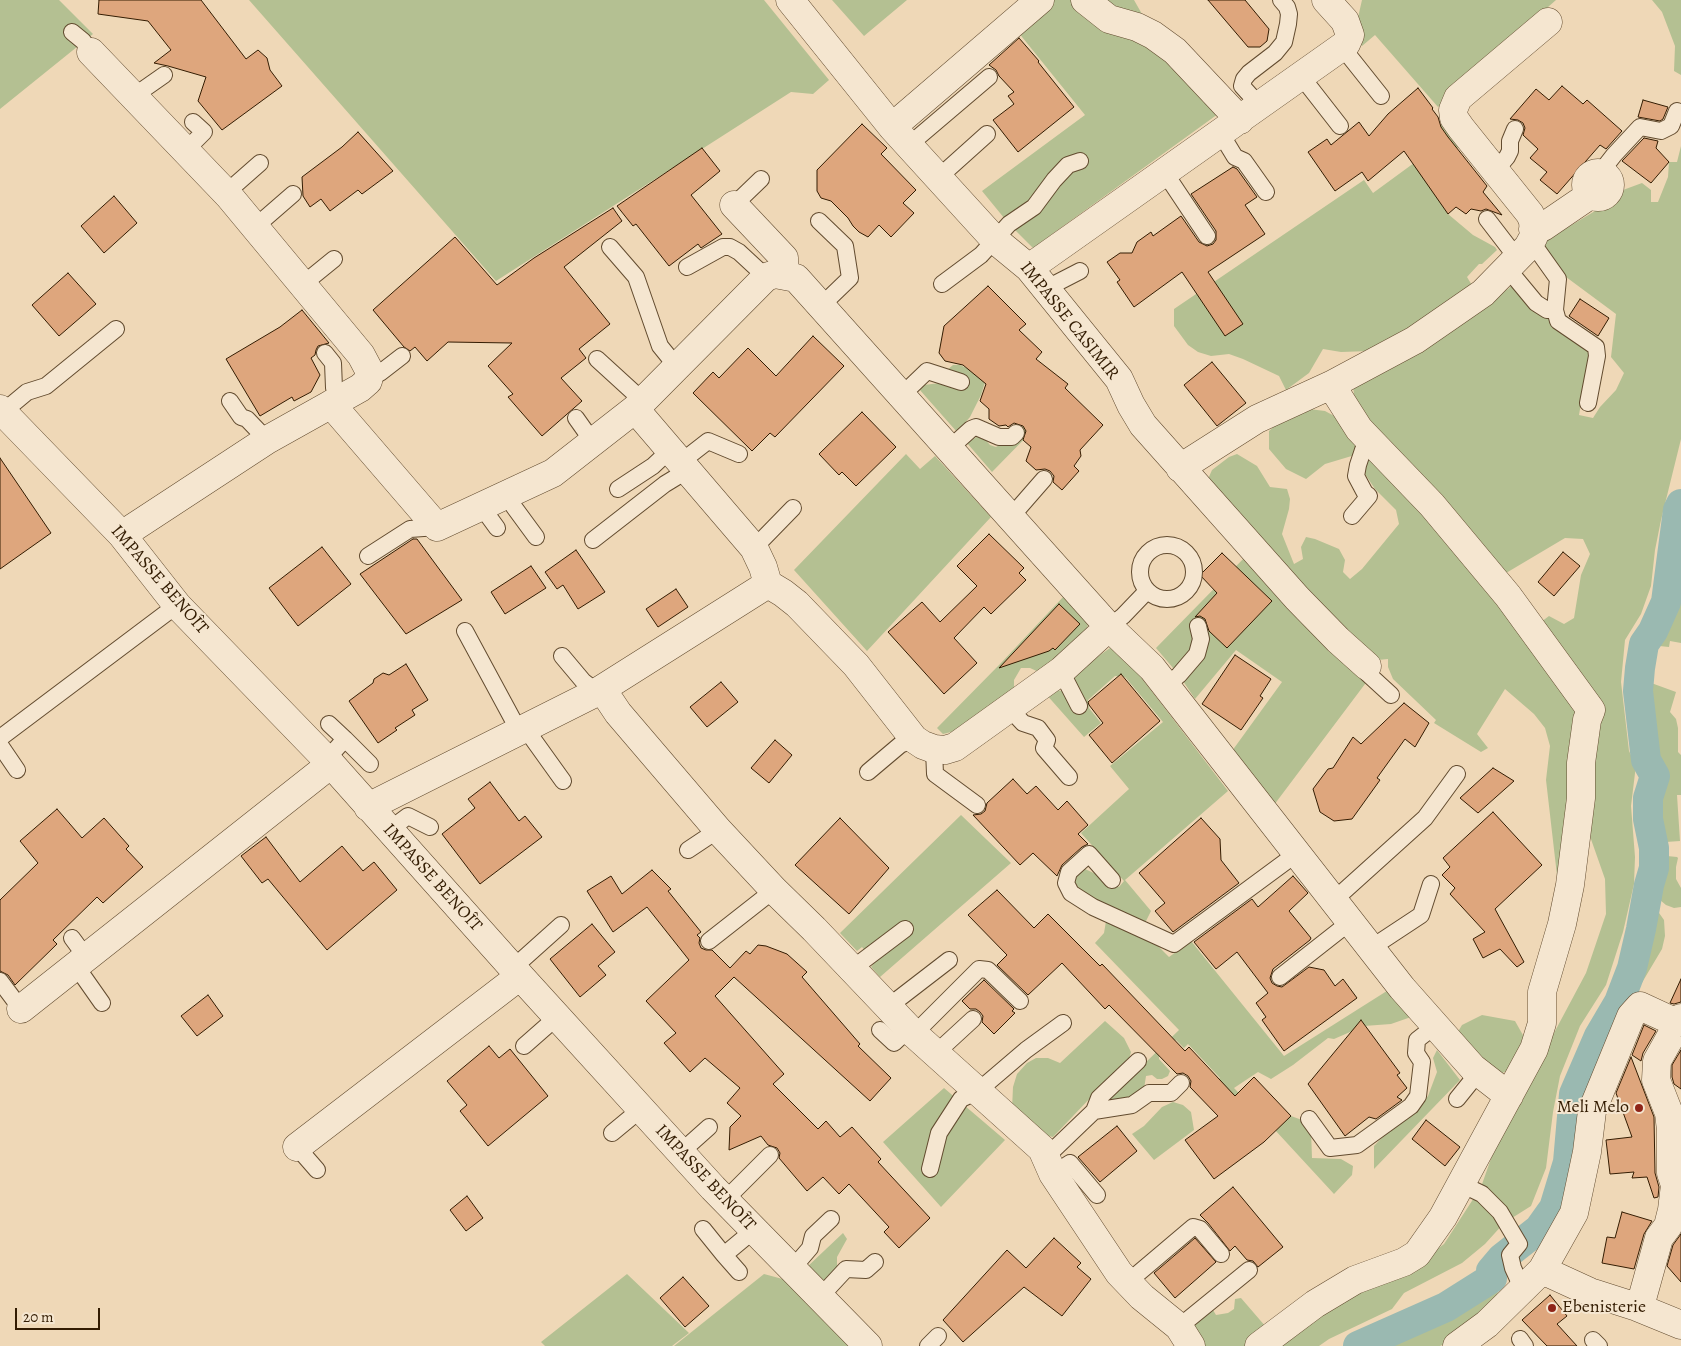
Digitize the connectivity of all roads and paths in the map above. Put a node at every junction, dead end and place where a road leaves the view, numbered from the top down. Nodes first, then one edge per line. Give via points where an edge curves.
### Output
1 (790, 0) edge
2 (1040, 0) edge
3 (1085, 0) edge
4 (1281, 0) edge
5 (1326, 0) edge
6 (1548, 22) dead end
7 (72, 32) dead end
8 (1342, 47) junction
9 (91, 52) joint
10 (164, 74) dead end
11 (1301, 76) junction
12 (989, 77) dead end
13 (134, 96) junction
14 (1381, 96) dead end
15 (1677, 111) dead end
16 (1240, 120) junction
17 (193, 122) dead end
18 (1340, 126) dead end
19 (1515, 129) dead end
20 (987, 134) dead end
21 (900, 136) junction
22 (186, 150) junction
23 (1080, 161) dead end
24 (260, 163) dead end
25 (1495, 171) junction
26 (1165, 173) junction
27 (938, 178) junction
28 (761, 179) dead end
29 (1596, 184) joint
30 (1266, 192) dead end
31 (293, 194) dead end
32 (229, 196) junction
33 (734, 205) joint
34 (1487, 219) dead end
35 (819, 220) dead end
36 (255, 227) junction
37 (1207, 236) dead end
38 (995, 240) junction
39 (610, 247) dead end
40 (1522, 249) junction
41 (334, 259) dead end
42 (687, 267) dead end
43 (1029, 268) junction
44 (1080, 271) dead end
45 (776, 276) junction
46 (942, 284) dead end
47 (302, 285) junction
48 (1045, 289) junction
49 (821, 306) junction
50 (1555, 310) junction
51 (116, 329) dead end
52 (325, 353) dead end
53 (402, 356) dead end
54 (597, 359) dead end
55 (677, 367) junction
56 (370, 372) junction
57 (962, 382) dead end
58 (1330, 385) junction
59 (902, 395) junction
60 (230, 401) dead end
61 (336, 402) junction
62 (1588, 403) dead end
63 (639, 405) junction
64 (2, 410) edge
65 (576, 418) dead end
66 (1016, 433) dead end
67 (268, 440) junction
68 (1369, 440) junction
69 (594, 442) junction
70 (950, 448) junction
71 (739, 454) dead end
72 (680, 461) junction
73 (1180, 468) junction
74 (1044, 479) dead end
75 (618, 488) dead end
76 (509, 494) junction
77 (481, 506) junction
78 (793, 508) dead end
79 (1352, 516) dead end
80 (1010, 518) junction
81 (437, 527) junction
82 (497, 528) dead end
83 (122, 535) junction
84 (536, 537) dead end
85 (593, 540) dead end
86 (754, 548) junction
87 (368, 556) dead end
88 (768, 584) junction
89 (1147, 591) dead end
90 (178, 605) junction
91 (1198, 626) dead end
92 (1109, 627) junction
93 (465, 631) dead end
94 (562, 656) dead end
95 (1366, 666) joint
96 (1061, 671) junction
97 (1166, 686) junction
98 (599, 690) junction
99 (1391, 695) dead end
100 (1079, 706) dead end
101 (1009, 708) junction
102 (329, 724) dead end
103 (522, 730) junction
104 (0, 738) edge
105 (345, 739) junction
106 (924, 744) junction
107 (0, 745) edge
108 (328, 762) junction
109 (370, 764) dead end
110 (16, 770) dead end
111 (868, 772) dead end
112 (1457, 774) dead end
113 (1069, 777) dead end
114 (563, 780) dead end
115 (977, 805) dead end
116 (368, 807) junction
117 (430, 827) dead end
118 (389, 830) junction
119 (718, 830) junction
120 (688, 850) dead end
121 (1296, 854) junction
122 (1112, 880) dead end
123 (1431, 884) dead end
124 (774, 890) junction
125 (1333, 901) junction
126 (1350, 922) junction
127 (561, 925) dead end
128 (905, 929) dead end
129 (709, 941) dead end
130 (1371, 948) junction
131 (78, 953) junction
132 (949, 960) dead end
133 (852, 969) junction
134 (517, 972) junction
135 (1280, 977) dead end
136 (0, 981) edge
137 (1020, 1001) dead end
138 (102, 1003) dead end
139 (21, 1009) joint
140 (557, 1017) junction
141 (884, 1018) junction
142 (973, 1019) dead end
143 (1679, 1021) edge
144 (1063, 1023) dead end
145 (1435, 1026) junction
146 (912, 1031) junction
147 (524, 1046) dead end
148 (935, 1054) junction
149 (1138, 1061) dead end
150 (1478, 1073) junction
151 (1181, 1083) dead end
152 (978, 1091) junction
153 (1509, 1096) junction
154 (1671, 1096) edge
155 (1457, 1099) dead end
156 (641, 1109) junction
157 (1094, 1111) junction
158 (1309, 1118) dead end
159 (709, 1126) dead end
160 (612, 1133) dead end
161 (297, 1147) joint
162 (681, 1152) junction
163 (770, 1155) dead end
164 (1049, 1166) junction
165 (930, 1169) dead end
166 (317, 1170) dead end
167 (1461, 1184) junction
168 (1097, 1195) dead end
169 (725, 1200) junction
170 (831, 1219) dead end
171 (703, 1229) dead end
172 (754, 1230) junction
173 (1221, 1254) dead end
174 (724, 1255) junction
175 (875, 1262) dead end
176 (792, 1269) junction
177 (1248, 1270) dead end
178 (739, 1272) dead end
179 (1534, 1278) junction
180 (1128, 1282) junction
181 (820, 1297) junction
182 (1636, 1307) junction
183 (1681, 1325) edge
184 (1185, 1336) edge
185 (868, 1346) edge
186 (1259, 1346) edge
187 (1457, 1346) edge

1 - 21 street, IMPASSE CASIMIR
2 - 21 street
3 - 16 street via 1109,19 1153,35 1175,51
4 - 16 lane via 1288,14 1284,42 1244,79
5 - 8 street via 1345,21 1350,35
6 - 25 street via 1458,98 1453,110 1454,118
7 - 9 lane
8 - 11 street
8 - 14 lane
9 - 13 street
10 - 13 lane
11 - 16 street
11 - 18 lane
12 - 21 lane
13 - 22 street
15 - 29 lane via 1670,126 1660,131 1640,127 1610,160
16 - 26 street
16 - 30 lane via 1235,157 1244,161
17 - 22 lane via 204,132
19 - 25 lane via 1510,151
20 - 27 lane
21 - 27 street, IMPASSE CASIMIR
22 - 32 street
23 - 38 lane via 1068,164 1034,207 1009,224
24 - 32 lane via 235,185
25 - 40 street via 1530,214
26 - 37 lane
26 - 43 street
27 - 38 street, IMPASSE CASIMIR
28 - 33 lane
29 - 40 street via 1543,227
31 - 36 lane
32 - 36 street
33 - 45 street via 784,258
34 - 40 lane
35 - 49 lane via 845,246 850,278
36 - 47 street
38 - 43 street, IMPASSE CASIMIR
38 - 46 lane
39 - 55 lane via 636,277 660,346
40 - 50 lane via 1536,303 1547,310
40 - 50 lane via 1558,278
40 - 58 street via 1483,293 1415,340
41 - 47 lane
42 - 45 lane via 723,247 730,247
43 - 48 street, IMPASSE CASIMIR
44 - 48 lane
45 - 49 street via 796,278
45 - 55 street
47 - 56 street via 361,356
48 - 73 street, IMPASSE CASIMIR via 1119,379 1143,425
49 - 59 street
50 - 62 lane via 1558,321 1596,347
51 - 64 lane via 46,386 27,392
52 - 61 lane via 333,362
53 - 56 lane via 380,374
54 - 63 lane
55 - 63 street
56 - 61 street via 368,381
57 - 59 lane via 927,372
58 - 68 street
58 - 73 street via 1257,419
59 - 70 street
60 - 67 lane via 241,417
61 - 67 street
61 - 81 street
63 - 69 street
63 - 72 street
64 - 83 street, IMPASSE BENOÎT
65 - 69 lane
66 - 70 lane via 1012,437 999,437 976,427
67 - 83 street
68 - 79 lane via 1356,476 1369,496
68 - 153 street via 1432,506 1508,596 1591,710 1580,763 1581,798 1570,884 1542,992 1542,1024 1534,1049
69 - 76 street via 553,473
70 - 80 street
71 - 72 lane via 708,441
72 - 75 lane via 653,466
72 - 85 lane via 665,484
72 - 86 street
73 - 95 street, IMPASSE CASIMIR via 1297,598
74 - 80 lane
76 - 77 street
76 - 84 lane via 514,507
77 - 81 street
77 - 82 lane
78 - 86 lane
80 - 92 street
81 - 87 lane via 410,529
83 - 90 street, IMPASSE BENOÎT
86 - 88 street
88 - 98 street
88 - 106 street via 797,604 856,664
89 - 92 lane
90 - 104 lane
90 - 108 street, IMPASSE BENOÎT
91 - 97 lane via 1201,639 1197,654
92 - 96 street
92 - 97 street
93 - 103 lane
94 - 98 lane via 583,681
95 - 99 lane via 1367,673
96 - 100 lane
96 - 101 street
97 - 121 street
98 - 103 street
98 - 119 street
101 - 106 street via 955,747 945,750
101 - 113 lane via 1023,723 1038,728 1047,740 1044,748
102 - 105 lane
103 - 114 lane
103 - 116 street
105 - 108 lane
105 - 109 lane
106 - 111 lane via 900,745
106 - 115 lane via 935,774
107 - 110 lane
108 - 116 street, IMPASSE BENOÎT
108 - 131 street
112 - 125 lane via 1425,818
116 - 118 street, IMPASSE BENOÎT
117 - 118 lane via 408,816
118 - 134 street, IMPASSE BENOÎT
119 - 120 lane
119 - 124 street
121 - 122 lane via 1174,944 1093,907 1071,893 1066,883 1070,872 1089,854
121 - 125 street
123 - 130 lane via 1421,915
124 - 129 lane
124 - 133 street
125 - 126 street
126 - 130 street
126 - 135 lane
127 - 134 lane
128 - 133 lane
130 - 145 street
131 - 138 lane
131 - 139 street
132 - 141 lane
133 - 141 street
134 - 140 street, IMPASSE BENOÎT
134 - 161 street
136 - 139 lane
137 - 146 lane via 988,970 979,969
140 - 147 lane
140 - 156 street, IMPASSE BENOÎT
141 - 146 street
142 - 148 lane
143 - 154 street via 1657,1061 1656,1080
143 - 179 street via 1640,1006 1631,1016 1592,1111 1574,1213
144 - 152 lane
145 - 150 street
145 - 158 lane via 1417,1040 1416,1053 1422,1062 1418,1096 1403,1112 1357,1145 1330,1148
146 - 148 street
148 - 152 street
149 - 157 lane via 1099,1098
150 - 153 street
150 - 155 lane
151 - 157 lane via 1171,1093 1149,1093 1132,1105
152 - 164 street via 1042,1149
152 - 165 lane via 961,1099 939,1133
153 - 167 street
154 - 182 street via 1670,1173 1675,1185 1668,1226 1659,1238 1642,1298
156 - 160 lane
156 - 162 street, IMPASSE BENOÎT
157 - 164 lane
159 - 162 lane
161 - 166 lane
162 - 169 street, IMPASSE BENOÎT
163 - 169 lane
164 - 168 lane via 1070,1163
164 - 180 street
167 - 179 lane via 1482,1194 1500,1212 1519,1244 1510,1255 1515,1274 1518,1279
167 - 186 street via 1417,1254 1355,1280 1315,1304
169 - 172 street, IMPASSE BENOÎT
170 - 176 lane via 813,1236 810,1248
171 - 174 lane
172 - 174 lane
172 - 176 street, IMPASSE BENOÎT
173 - 180 lane via 1200,1229 1193,1226
174 - 178 lane
175 - 181 lane via 866,1270 846,1270
176 - 181 street, IMPASSE BENOÎT
177 - 184 lane
179 - 182 street
179 - 187 street via 1487,1324
180 - 184 street
181 - 185 street, IMPASSE BENOÎT
182 - 183 street

